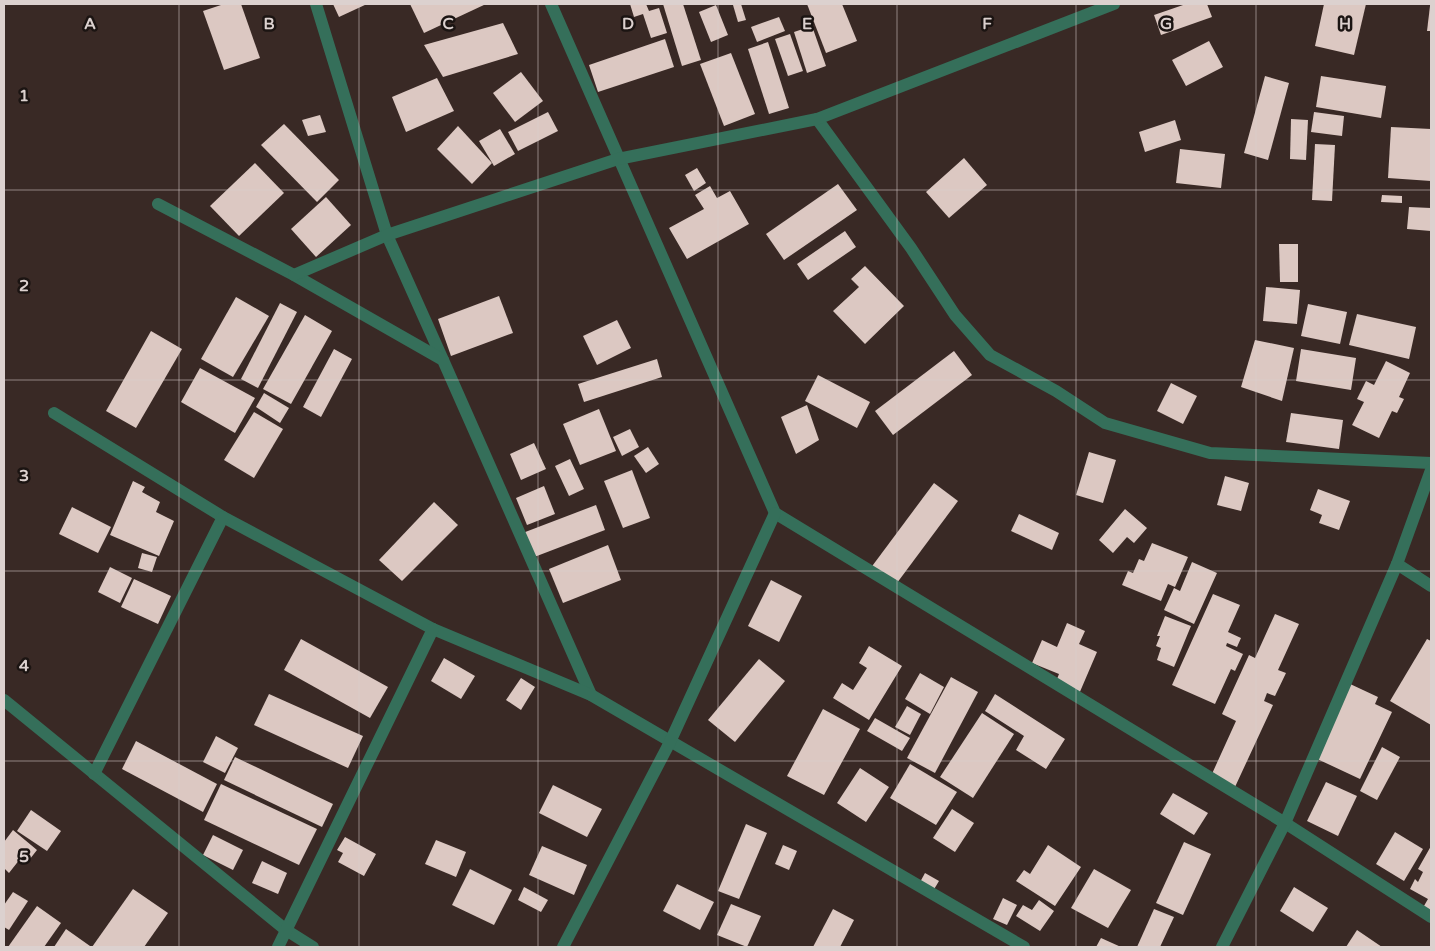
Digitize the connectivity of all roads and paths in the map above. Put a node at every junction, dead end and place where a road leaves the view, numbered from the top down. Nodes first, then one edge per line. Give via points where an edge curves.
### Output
1 (316, 4) edge
2 (552, 4) edge
3 (1114, 4) edge
4 (817, 119) junction
5 (618, 159) junction
6 (158, 204) dead end
7 (387, 235) junction
8 (294, 274) junction
9 (443, 360) junction
10 (54, 414) dead end
11 (1431, 463) edge
12 (1431, 470) edge
13 (775, 513) junction
14 (223, 517) junction
15 (1397, 564) junction
16 (1431, 586) edge
17 (433, 630) junction
18 (591, 695) junction
19 (4, 700) edge
20 (670, 742) junction
21 (94, 774) junction
22 (1284, 823) junction
23 (1431, 917) edge
24 (286, 930) junction
25 (278, 947) edge
26 (313, 947) edge
27 (564, 947) edge
28 (1024, 947) edge
29 (1222, 947) edge

1 - 7 street
2 - 5 street
3 - 4 street
4 - 5 street
4 - 11 street via 911,248 955,315 990,355 1056,391 1105,423 1210,454
5 - 7 street
5 - 13 street
6 - 8 street
7 - 8 street
7 - 9 street
8 - 9 street
9 - 18 street
10 - 14 street
12 - 15 street
13 - 20 street
13 - 22 street
14 - 17 street
14 - 21 street
15 - 16 street
15 - 22 street
17 - 18 street
17 - 24 street
18 - 20 street
19 - 21 street
20 - 27 street
20 - 28 street
21 - 24 street
22 - 23 street
22 - 29 street
24 - 25 street
24 - 26 street

